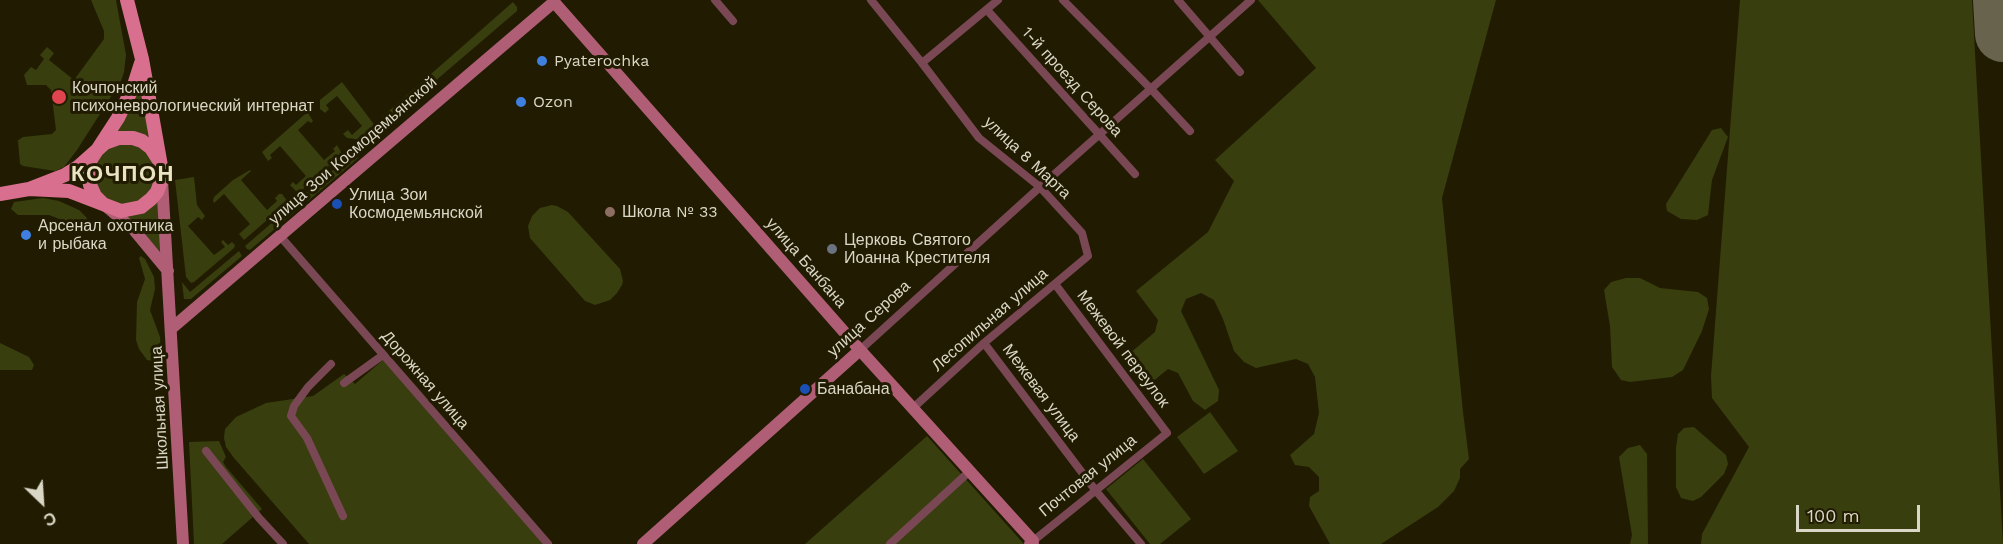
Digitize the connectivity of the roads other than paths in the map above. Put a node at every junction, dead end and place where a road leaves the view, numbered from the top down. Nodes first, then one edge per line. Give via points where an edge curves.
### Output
1 (128, 0) edge
2 (715, 0) edge
3 (871, 0) edge
4 (998, 0) edge
5 (1063, 0) edge
6 (1178, 0) edge
7 (1251, 0) edge
8 (555, 1) edge
9 (987, 10) junction
10 (733, 21) dead end
11 (1210, 37) junction
12 (142, 59) junction
13 (922, 63) junction
14 (1240, 72) dead end
15 (1151, 89) junction
16 (1190, 131) dead end
17 (1100, 136) junction
18 (94, 152) junction
19 (161, 166) junction
20 (1134, 174) dead end
21 (1040, 187) junction
22 (29, 189) junction
23 (0, 194) edge
24 (106, 206) junction
25 (280, 236) junction
26 (1088, 256) joint
27 (168, 271) junction
28 (1055, 284) junction
29 (172, 328) junction
30 (984, 343) junction
31 (860, 350) junction
32 (383, 355) junction
33 (331, 364) dead end
34 (344, 383) dead end
35 (912, 408) junction
36 (1167, 433) joint
37 (206, 451) dead end
38 (970, 471) junction
39 (1096, 491) junction
40 (343, 516) dead end
41 (1033, 543) edge
42 (183, 544) edge
43 (283, 544) edge
44 (548, 544) edge
45 (643, 544) edge
46 (890, 544) edge
47 (1141, 544) edge

1 - 12 main road
2 - 10 street
3 - 13 street, улица 8 Марта
4 - 9 street
5 - 15 street
6 - 11 street
7 - 11 street, улица Серова
8 - 25 street, улица Зои Космодемьянской
8 - 31 street, улица Банбана
9 - 13 street
9 - 17 street, 1-й проезд Серова
11 - 14 street
11 - 15 street, улица Серова
12 - 18 main road via 118,118
12 - 19 main road
13 - 21 street, улица 8 Марта via 979,138
15 - 16 street
15 - 17 street, улица Серова
17 - 20 street, 1-й проезд Серова
17 - 21 street, улица Серова
18 - 19 main road via 113,139 133,138 151,148
18 - 22 main road via 65,175
18 - 24 main road via 89,182 95,196
19 - 24 main road via 159,187 146,204 127,210
19 - 27 street, Школьная улица
21 - 26 street, улица 8 Марта via 1082,233
21 - 31 street, улица Серова
22 - 23 main road
22 - 24 main road via 69,191
24 - 27 street via 134,230
25 - 29 street, улица Зои Космодемьянской
25 - 32 street, Дорожная улица
26 - 28 street, Лесопильная улица
27 - 29 street, Школьная улица
28 - 30 street, Лесопильная улица
28 - 36 street, Межевой переулок
29 - 42 street, Школьная улица
30 - 35 street, Лесопильная улица
30 - 39 street, Межевая улица
31 - 35 street, улица Банбана
31 - 45 street, улица Серова
32 - 34 street
32 - 44 street, Дорожная улица
33 - 40 street via 308,387 291,416 306,438
35 - 38 street, улица Банбана
36 - 39 street, Почтовая улица
37 - 43 street
38 - 41 street, улица Банбана
38 - 46 street
39 - 41 street, Почтовая улица
39 - 47 street, Межевая улица

